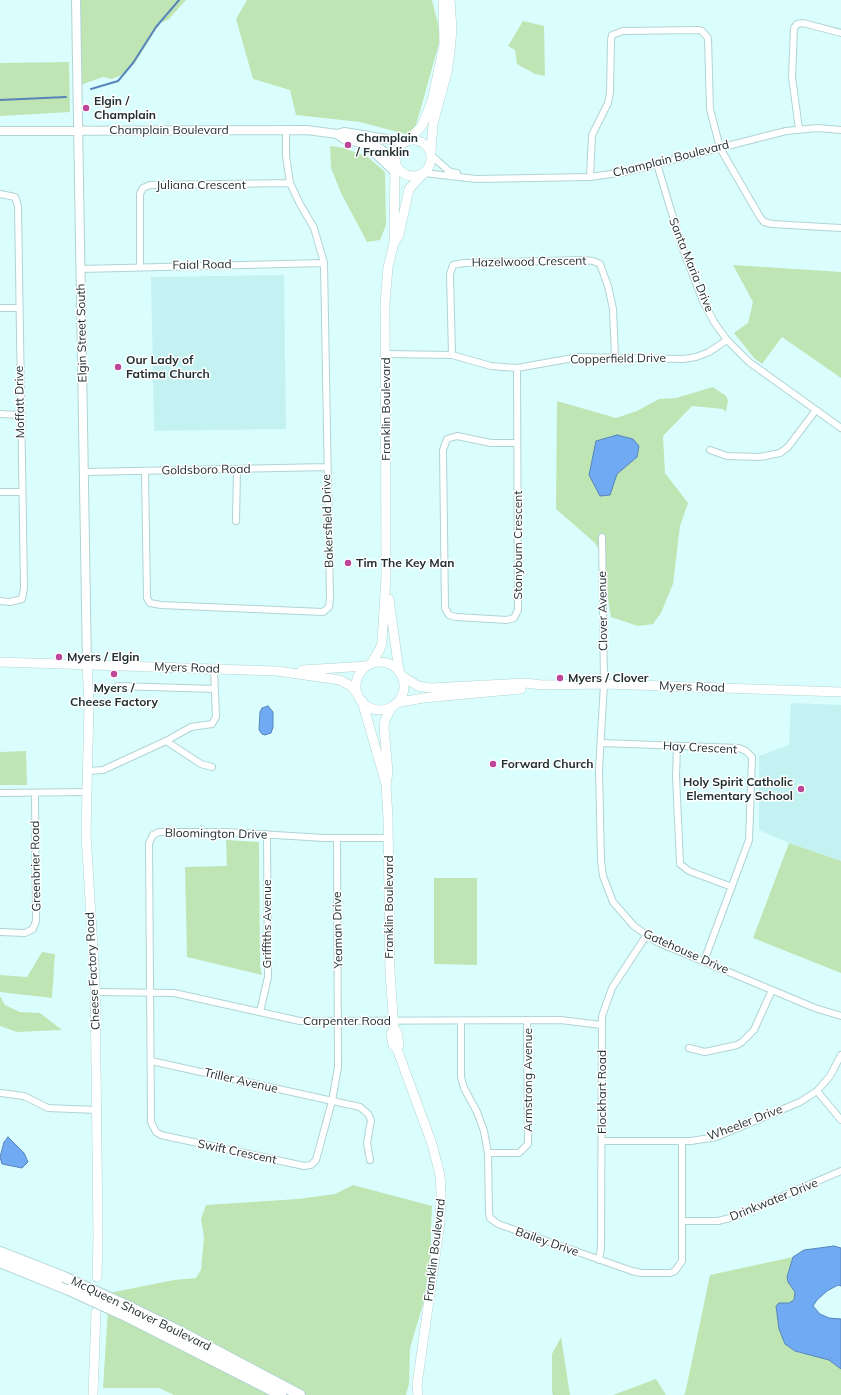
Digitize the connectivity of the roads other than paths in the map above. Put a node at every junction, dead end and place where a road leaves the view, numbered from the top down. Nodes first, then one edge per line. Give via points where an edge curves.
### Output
1 (76, 0) edge
2 (443, 0) edge
3 (450, 0) edge
4 (841, 33) edge
5 (799, 129) junction
6 (286, 130) junction
7 (841, 130) edge
8 (0, 131) edge
9 (79, 131) junction
10 (337, 134) junction
11 (407, 141) junction
12 (364, 143) junction
13 (720, 148) junction
14 (432, 154) junction
15 (395, 161) junction
16 (657, 164) junction
17 (395, 172) junction
18 (424, 174) junction
19 (590, 177) junction
20 (476, 179) junction
21 (290, 183) junction
22 (0, 194) edge
23 (841, 228) edge
24 (394, 243) junction
25 (324, 263) junction
26 (140, 267) junction
27 (81, 269) junction
28 (0, 308) edge
29 (19, 308) junction
30 (727, 340) junction
31 (386, 354) junction
32 (452, 354) junction
33 (615, 357) junction
34 (517, 368) junction
35 (816, 410) junction
36 (0, 414) edge
37 (20, 415) junction
38 (841, 428) edge
39 (517, 443) junction
40 (710, 450) dead end
41 (327, 468) junction
42 (237, 469) junction
43 (145, 471) junction
44 (85, 472) junction
45 (0, 492) edge
46 (22, 492) junction
47 (236, 521) dead end
48 (602, 537) dead end
49 (386, 576) junction
50 (0, 601) edge
51 (0, 662) edge
52 (87, 665) junction
53 (369, 665) junction
54 (214, 669) junction
55 (277, 672) junction
56 (400, 673) junction
57 (604, 684) junction
58 (542, 685) junction
59 (118, 686) dead end
60 (215, 689) junction
61 (841, 692) edge
62 (360, 698) junction
63 (394, 705) junction
64 (166, 741) junction
65 (601, 743) junction
66 (677, 746) junction
67 (212, 767) dead end
68 (88, 771) junction
69 (386, 785) junction
70 (87, 792) junction
71 (0, 793) edge
72 (35, 793) junction
73 (267, 834) junction
74 (337, 838) junction
75 (389, 838) junction
76 (732, 887) junction
77 (0, 932) edge
78 (646, 936) junction
79 (704, 961) junction
80 (772, 990) junction
81 (95, 992) junction
82 (150, 992) junction
83 (260, 1012) junction
84 (841, 1016) edge
85 (527, 1020) junction
86 (461, 1021) junction
87 (339, 1022) junction
88 (394, 1025) junction
89 (601, 1025) junction
90 (689, 1048) dead end
91 (841, 1054) edge
92 (151, 1061) junction
93 (817, 1091) junction
94 (0, 1093) edge
95 (332, 1101) junction
96 (97, 1110) junction
97 (841, 1120) edge
98 (602, 1141) junction
99 (682, 1141) junction
100 (488, 1153) junction
101 (370, 1160) dead end
102 (841, 1171) edge
103 (682, 1221) junction
104 (0, 1252) edge
105 (599, 1260) junction
106 (0, 1262) edge
107 (97, 1277) dead end
108 (96, 1312) dead end
109 (417, 1385) junction
110 (93, 1395) edge
111 (280, 1395) edge
112 (300, 1395) edge
113 (412, 1395) edge
114 (418, 1395) edge

1 - 9 street, Elgin Street South
2 - 11 main road via 444,45 432,101 422,126
3 - 14 main road via 450,52 433,124
4 - 5 street via 803,23 797,24 794,28 792,77
5 - 7 street, Champlain Boulevard
5 - 13 street, Champlain Boulevard
6 - 9 street, Champlain Boulevard
6 - 10 street, Champlain Boulevard
6 - 21 street, Bakersfield Drive
8 - 9 street, Champlain Boulevard
9 - 27 street, Elgin Street South
10 - 11 street, Champlain Boulevard via 344,132
10 - 12 street, Champlain Boulevard via 344,139
11 - 14 main road via 420,141
11 - 15 main road via 396,151
12 - 15 street, Champlain Boulevard via 381,149
12 - 17 street
13 - 16 street, Champlain Boulevard
13 - 19 street via 710,109 706,34 698,30 616,32 611,40 610,93 592,135
13 - 23 street via 764,222
14 - 18 main road via 430,165
14 - 20 street, Champlain Boulevard via 450,172
15 - 17 main road, Franklin Boulevard
15 - 18 main road via 397,167 406,175
16 - 19 street, Champlain Boulevard
16 - 30 street, Santa Maria Drive via 682,247 703,301
17 - 24 main road, Franklin Boulevard
18 - 20 street, Champlain Boulevard
18 - 24 main road, Franklin Boulevard via 409,189 399,235
19 - 20 street, Champlain Boulevard
21 - 25 street, Bakersfield Drive via 314,228
21 - 26 street, Juliana Crescent via 150,185 143,188 140,194
22 - 29 street, Moffatt Drive via 15,197 18,206
24 - 31 main road, Franklin Boulevard via 386,289
25 - 26 street, Faial Road
25 - 41 street, Bakersfield Drive
26 - 27 street, Faial Road
27 - 44 street, Elgin Street South
28 - 29 street
29 - 37 street, Moffatt Drive
30 - 33 street, Copperfield Drive via 709,352 683,359
30 - 35 street, Santa Maria Drive via 758,370
31 - 32 street, Copperfield Drive
31 - 49 main road, Franklin Boulevard
32 - 33 street, Hazelwood Crescent via 450,274 453,265 584,260 600,264 608,286 613,308
32 - 34 street, Copperfield Drive via 491,366
33 - 34 street, Copperfield Drive via 579,357
34 - 39 street, Stonyburn Crescent
35 - 38 street, Santa Maria Drive
35 - 40 street via 788,447 780,453 760,457 727,456
36 - 37 street
37 - 46 street, Moffatt Drive
39 - 39 street, Stonyburn Crescent via 491,443 457,436 447,439 443,450 444,584 445,608 449,615 507,620 514,618 518,610
41 - 42 street, Goldsboro Road
41 - 43 street, Bakersfield Drive via 330,598 329,607 325,612 150,603 147,598
42 - 43 street, Goldsboro Road
42 - 47 street
43 - 44 street, Goldsboro Road
44 - 52 street, Elgin Street South
45 - 46 street
46 - 50 street, Moffatt Drive via 22,600
48 - 57 street, Clover Avenue
49 - 53 main road, Franklin Boulevard via 382,642
49 - 56 main road, Franklin Boulevard
51 - 52 main road, Myers Road
52 - 54 main road, Myers Road
52 - 68 main road, Cheese Factory Road
53 - 55 main road, Myers Road
53 - 56 main road via 386,663
53 - 62 main road via 362,671 357,682
54 - 55 main road, Myers Road
54 - 60 street
55 - 62 main road, Myers Road via 340,680 351,686
56 - 58 main road, Myers Road via 418,686 430,688 526,683
56 - 63 main road via 404,690
57 - 58 main road, Myers Road
57 - 61 main road, Myers Road
57 - 65 street, Gatehouse Drive
58 - 63 main road, Myers Road via 526,689 423,698
59 - 60 street
60 - 64 street via 216,717 212,724 191,726
62 - 63 main road via 376,709
62 - 69 main road, Franklin Boulevard
63 - 69 main road, Franklin Boulevard via 385,720 388,772
64 - 67 street via 201,764
64 - 68 street via 102,770
65 - 66 street, Hay Crescent
65 - 78 street, Gatehouse Drive via 599,787 603,876 613,902 622,915
66 - 76 street via 680,864 689,871
66 - 76 street, Hay Crescent via 739,748 752,757 750,835
68 - 70 main road, Cheese Factory Road
69 - 75 main road, Franklin Boulevard
70 - 72 street
70 - 81 main road, Cheese Factory Road via 87,862
71 - 72 street
72 - 77 street, Greenbrier Road via 36,921 33,929 25,933
73 - 74 street, Bloomington Drive
73 - 82 street, Bloomington Drive via 159,832 153,835 150,843
73 - 83 street, Griffiths Avenue via 268,977
74 - 75 street, Bloomington Drive
74 - 87 street, Yeaman Drive
75 - 88 main road, Franklin Boulevard via 390,972
76 - 79 street, Hay Crescent
78 - 79 street, Gatehouse Drive
78 - 89 street, Flockhart Road via 612,988
79 - 80 street, Gatehouse Drive
80 - 84 street, Gatehouse Drive via 822,1011
80 - 90 street via 754,1030 742,1042 705,1052
81 - 82 street, Carpenter Road
81 - 96 main road, Cheese Factory Road
82 - 83 street, Carpenter Road via 174,993
82 - 92 street, Swift Crescent
83 - 87 street, Carpenter Road via 300,1021
85 - 86 street, Carpenter Road
85 - 89 street, Carpenter Road via 561,1020
85 - 100 street, Armstrong Avenue via 528,1144 519,1153
86 - 88 street, Carpenter Road
86 - 100 street, Bailey Drive via 461,1077 479,1117
87 - 88 street, Carpenter Road
87 - 95 street, Swift Crescent via 338,1067
88 - 109 main road, Franklin Boulevard via 399,1044 396,1049 432,1144 440,1176 440,1222
89 - 98 street, Flockhart Road
91 - 93 street, Wheeler Drive via 830,1076
92 - 95 street, Triller Avenue
92 - 95 street, Swift Crescent via 153,1127 161,1135 187,1141 308,1166 316,1160
93 - 97 street
93 - 99 street, Wheeler Drive via 794,1104 721,1135
94 - 96 street via 24,1096 48,1108
95 - 101 street, Triller Avenue via 360,1107 368,1114 371,1124 366,1143
96 - 107 main road, Cheese Factory Road
98 - 99 street, Wheeler Drive
98 - 105 street, Flockhart Road
99 - 103 street, Bailey Drive
100 - 105 street, Bailey Drive via 489,1213 493,1222
102 - 103 street, Drinkwater Drive via 734,1217 718,1221
103 - 105 street, Bailey Drive via 682,1261 675,1271 641,1273
104 - 112 main road, McQueen Shaver Boulevard, bridge via 123,1304
106 - 111 main road, McQueen Shaver Boulevard, bridge via 128,1317
108 - 110 main road
109 - 113 main road, Franklin Boulevard
109 - 114 main road, Franklin Boulevard

